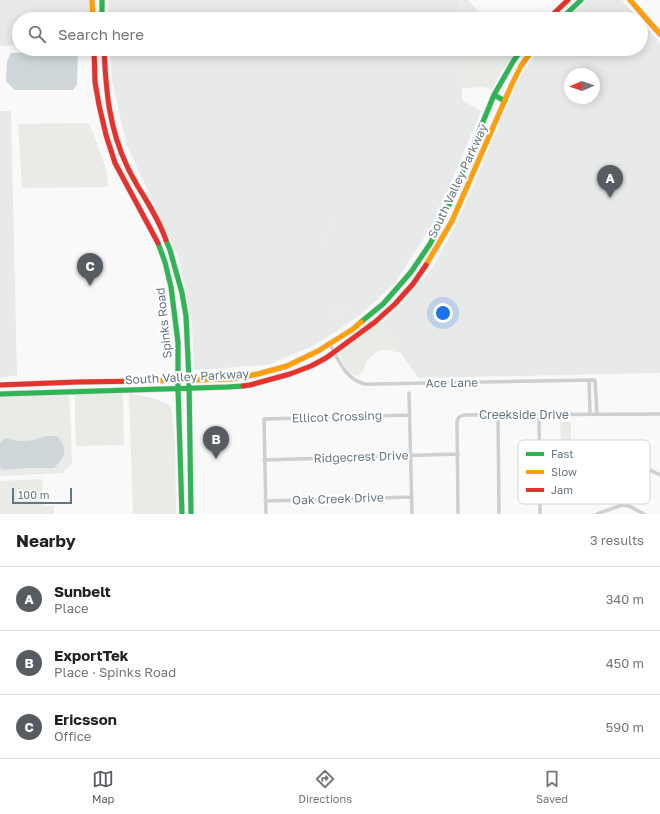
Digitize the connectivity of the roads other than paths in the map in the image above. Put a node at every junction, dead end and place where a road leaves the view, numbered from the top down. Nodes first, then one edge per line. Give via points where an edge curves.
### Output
1 (92, 0) edge
2 (102, 0) edge
3 (568, 0) edge
4 (581, 0) edge
5 (630, 0) edge
6 (93, 12) edge
7 (102, 12) edge
8 (555, 12) edge
9 (568, 12) edge
10 (641, 12) edge
11 (648, 20) edge
12 (660, 34) edge
13 (94, 56) edge
14 (104, 56) edge
15 (517, 56) edge
16 (528, 56) edge
17 (494, 95) junction
18 (505, 101) junction
19 (111, 120) junction
20 (103, 123) junction
21 (143, 194) junction
22 (135, 199) junction
23 (411, 272) junction
24 (418, 277) junction
25 (330, 344) junction
26 (334, 352) junction
27 (178, 380) junction
28 (189, 380) junction
29 (589, 380) junction
30 (72, 382) junction
31 (0, 385) edge
32 (178, 388) junction
33 (189, 388) junction
34 (72, 391) junction
35 (409, 393) dead end
36 (0, 394) edge
37 (590, 414) junction
38 (596, 414) junction
39 (660, 414) edge
40 (409, 415) junction
41 (498, 415) junction
42 (539, 415) junction
43 (539, 440) edge
44 (458, 454) junction
45 (410, 455) junction
46 (264, 460) junction
47 (650, 470) edge
48 (660, 475) edge
49 (412, 497) junction
50 (181, 499) junction
51 (190, 499) junction
52 (265, 501) junction
53 (182, 514) edge
54 (191, 514) edge
55 (266, 514) edge
56 (412, 514) edge
57 (458, 514) edge
58 (498, 514) edge
59 (597, 514) edge
60 (644, 514) edge

1 - 6 main road
2 - 7 main road
3 - 8 main road
4 - 9 main road
5 - 10 main road
11 - 12 main road
13 - 20 main road, Spinks Road via 95,82
14 - 19 main road, Spinks Road
15 - 17 main road, South Valley Parkway
16 - 18 main road, South Valley Parkway
17 - 18 main road
17 - 23 main road, South Valley Parkway via 444,217
18 - 24 main road, South Valley Parkway via 452,221
19 - 20 main road
19 - 21 main road, Spinks Road via 127,167
20 - 22 main road, Spinks Road via 115,162
21 - 22 main road
21 - 28 main road, Spinks Road via 161,226 180,286 186,316
22 - 27 main road, Spinks Road via 156,238 172,287 178,342
23 - 24 main road
23 - 25 main road, South Valley Parkway via 383,304
24 - 26 main road, South Valley Parkway via 395,304
25 - 26 street, Ace Lane
25 - 28 main road, South Valley Parkway via 288,366 258,374 231,379
26 - 29 street, Ace Lane via 350,377 362,384
26 - 33 main road, South Valley Parkway via 311,366 250,385
27 - 28 main road, South Valley Parkway
27 - 30 main road, South Valley Parkway
27 - 32 main road, Spinks Road
28 - 33 main road, Spinks Road
29 - 37 street
29 - 38 street, Ace Lane via 595,380
30 - 31 main road, South Valley Parkway
30 - 34 main road
32 - 33 main road, South Valley Parkway
32 - 34 main road, South Valley Parkway
32 - 50 main road, Spinks Road
33 - 51 main road, Spinks Road
34 - 36 main road, South Valley Parkway
35 - 40 street
37 - 38 street, Creekside Drive
37 - 42 street, Creekside Drive
38 - 39 street, Creekside Drive
40 - 45 street
40 - 46 street, Ellicot Crossing via 264,419
41 - 42 street, Creekside Drive
41 - 44 street, Creekside Drive via 459,416 456,421
41 - 58 street
42 - 43 street
44 - 45 street, Ridgecrest Drive
44 - 57 street
45 - 46 street, Ridgecrest Drive
45 - 49 street
46 - 52 street
47 - 48 street
49 - 52 street, Oak Creek Drive
49 - 56 street
50 - 51 main road
50 - 53 main road, Spinks Road
51 - 54 main road, Spinks Road
52 - 55 street
59 - 60 street via 622,504

